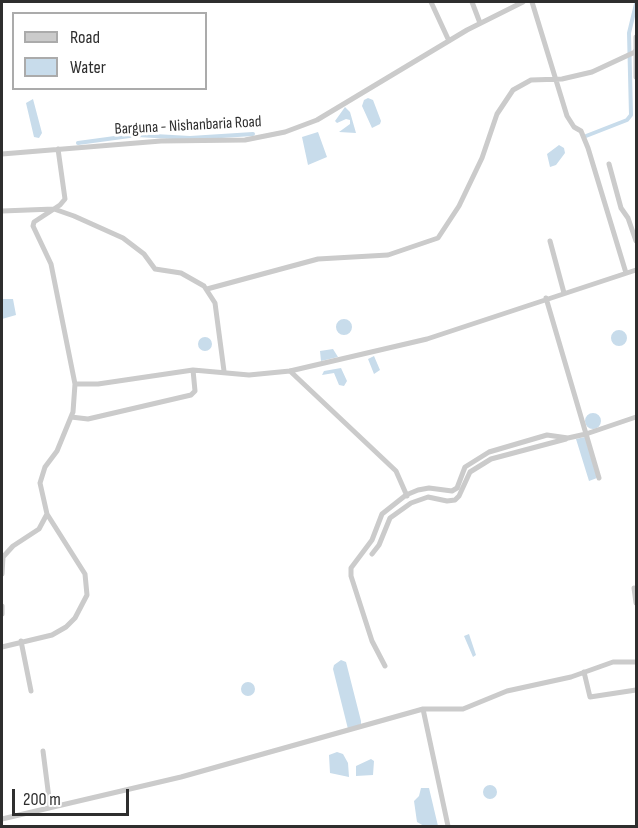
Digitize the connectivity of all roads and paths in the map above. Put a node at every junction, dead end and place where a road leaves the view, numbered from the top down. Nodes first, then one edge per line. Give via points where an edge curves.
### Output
1 (431, 2) edge
2 (472, 2) edge
3 (523, 2) edge
4 (532, 2) edge
5 (480, 23) junction
6 (636, 37) edge
7 (449, 41) junction
8 (636, 50) edge
9 (636, 77) edge
10 (557, 78) junction
11 (58, 148) junction
12 (2, 154) edge
13 (609, 164) dead end
14 (54, 209) junction
15 (2, 211) edge
16 (549, 241) dead end
17 (636, 241) edge
18 (636, 270) edge
19 (626, 273) junction
20 (207, 289) junction
21 (564, 293) junction
22 (546, 298) junction
23 (193, 370) junction
24 (224, 371) junction
25 (290, 371) junction
26 (75, 384) junction
27 (71, 417) junction
28 (636, 417) edge
29 (586, 434) junction
30 (568, 438) junction
31 (599, 478) dead end
32 (406, 495) junction
33 (411, 503) junction
34 (47, 514) junction
35 (372, 554) dead end
36 (2, 574) edge
37 (633, 588) dead end
38 (636, 603) edge
39 (2, 606) edge
40 (2, 614) edge
41 (21, 641) junction
42 (2, 647) edge
43 (636, 662) edge
44 (386, 666) dead end
45 (584, 672) junction
46 (636, 690) edge
47 (31, 691) dead end
48 (423, 709) junction
49 (43, 751) dead end
50 (50, 806) junction
51 (2, 819) edge
52 (448, 826) edge

1 - 7 street
2 - 5 street
3 - 5 street, Barguna - Nishanbaria Road
4 - 10 street
5 - 7 street, Barguna - Nishanbaria Road
6 - 8 street
7 - 11 street, Barguna - Nishanbaria Road via 317,120 285,132 245,140
8 - 9 street
8 - 10 street via 592,72
10 - 19 street via 567,116 588,148
10 - 20 street via 531,80 513,90 496,114 482,158 438,238 388,255 318,259
11 - 12 street, Barguna - Nishanbaria Road
11 - 14 street via 65,199
13 - 17 street via 621,208
14 - 15 street
14 - 20 street via 123,238 144,254 154,269 181,273
14 - 26 street via 43,214 33,226 51,264
16 - 21 street
18 - 19 street
19 - 21 street
20 - 24 street via 215,303
21 - 22 street
22 - 25 street via 427,339
22 - 29 street
23 - 24 street
23 - 26 street
23 - 27 street via 195,391 191,395 88,419
24 - 25 street via 249,375
25 - 32 street via 396,471
26 - 27 street
27 - 34 street via 40,483
28 - 29 street
29 - 30 street
29 - 31 street
30 - 32 street via 548,435 489,452 465,467 452,491 429,488
30 - 33 street via 490,459 470,472 455,500 428,497
32 - 33 street
32 - 44 street via 382,514 372,540 351,568 372,641
33 - 35 street via 390,518
34 - 36 street via 39,529 3,557
34 - 41 street via 85,574 87,595 66,627 52,635
37 - 38 street
39 - 40 street
41 - 42 street
41 - 47 street
43 - 45 street via 613,662
45 - 46 street via 590,698
45 - 48 street via 507,691 463,709
48 - 50 street via 182,777
48 - 52 street
49 - 50 street
50 - 51 street

